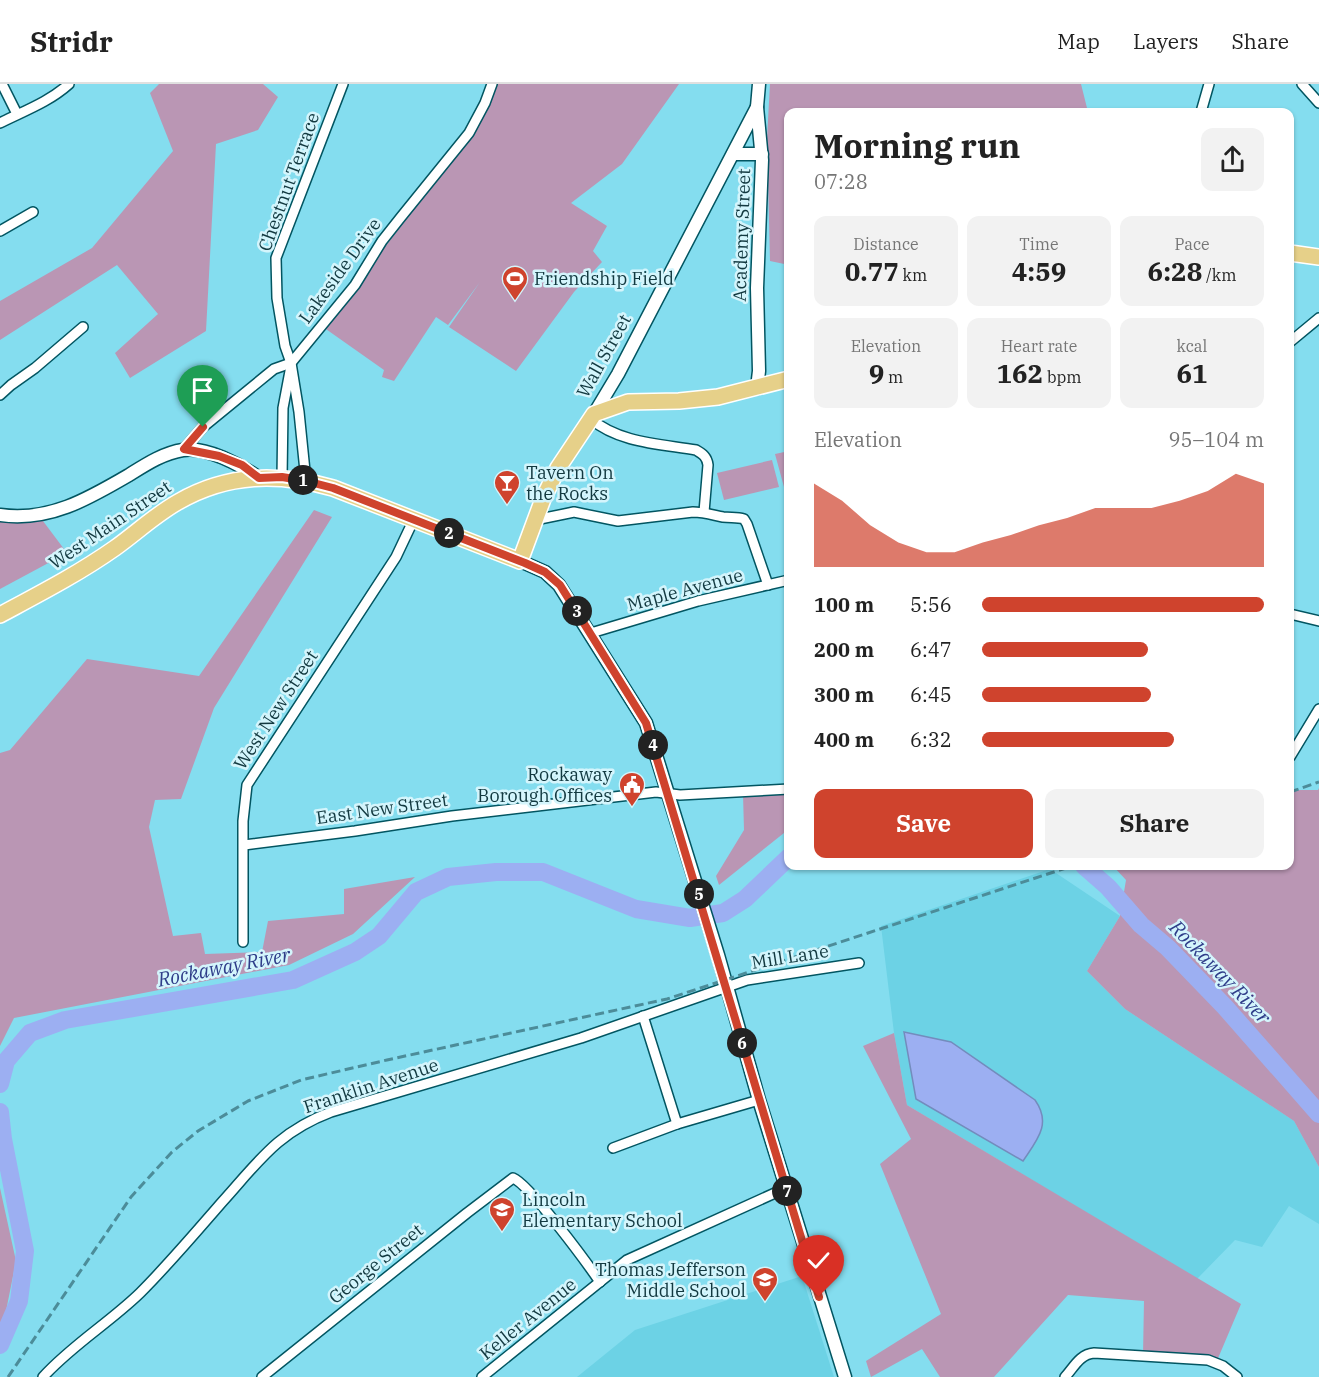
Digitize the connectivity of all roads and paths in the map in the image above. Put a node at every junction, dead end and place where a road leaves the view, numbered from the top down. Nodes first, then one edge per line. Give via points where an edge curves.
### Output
1 (2, 84) edge
2 (69, 84) edge
3 (343, 84) edge
4 (492, 84) edge
5 (759, 84) edge
6 (1209, 84) edge
7 (1302, 84) edge
8 (1319, 103) edge
9 (758, 107) junction
10 (1203, 108) edge
11 (17, 114) junction
12 (0, 123) edge
13 (733, 154) junction
14 (762, 154) junction
15 (33, 212) dead end
16 (0, 231) edge
17 (1294, 254) edge
18 (1319, 257) edge
19 (1319, 318) edge
20 (82, 327) dead end
21 (1294, 339) edge
22 (291, 363) junction
23 (784, 380) edge
24 (611, 386) junction
25 (757, 388) junction
26 (0, 396) edge
27 (628, 402) junction
28 (592, 416) junction
29 (184, 449) junction
30 (282, 477) junction
31 (259, 478) junction
32 (306, 481) junction
33 (704, 512) junction
34 (0, 515) edge
35 (414, 519) junction
36 (535, 520) junction
37 (520, 561) junction
38 (784, 581) edge
39 (768, 585) junction
40 (0, 615) edge
41 (1294, 615) edge
42 (1319, 621) edge
43 (591, 633) junction
44 (1319, 709) edge
45 (1294, 750) edge
46 (784, 789) edge
47 (668, 793) junction
48 (244, 844) junction
49 (243, 942) dead end
50 (859, 963) dead end
51 (726, 987) junction
52 (643, 1016) junction
53 (759, 1100) junction
54 (677, 1124) junction
55 (613, 1148) dead end
56 (786, 1188) junction
57 (600, 1281) junction
58 (43, 1377) edge
59 (262, 1377) edge
60 (482, 1377) edge
61 (845, 1377) edge
62 (1065, 1377) edge
63 (1237, 1377) edge

1 - 11 street
2 - 11 street via 40,105
3 - 22 street, Chestnut Terrace via 276,258 277,298
4 - 22 street, Lakeside Drive via 469,134
5 - 9 street, Academy Street
6 - 10 street
7 - 8 street
9 - 13 street, Wall Street
9 - 14 street, Academy Street
11 - 12 street
13 - 14 street
13 - 24 street, Wall Street
14 - 25 street, Academy Street
15 - 16 street
17 - 18 main road
19 - 21 street
20 - 26 street
22 - 29 street, Lakeside Drive via 274,369 203,427
22 - 30 street, Chestnut Terrace via 283,408
22 - 32 street, Chestnut Terrace
23 - 25 main road
24 - 27 street
24 - 28 street, Wall Street
25 - 27 main road via 718,397
27 - 28 main road
28 - 33 street via 600,426 625,437 702,453 708,459
28 - 36 main road, Wall Street via 558,468
29 - 31 street via 219,456 242,465
29 - 34 street via 146,464 53,513
30 - 31 main road, West Main Street
30 - 32 main road, West Main Street
31 - 40 main road, West Main Street via 213,486 177,503 89,565
32 - 35 main road, West Main Street
33 - 36 street via 618,521 574,512
33 - 39 street via 744,519
35 - 37 main road, West Main Street
35 - 48 street, West New Street via 396,557 247,785
36 - 37 main road, Wall Street
37 - 43 street via 553,577
38 - 39 street, Maple Avenue
39 - 43 street, Maple Avenue
41 - 42 street
43 - 47 street via 646,723
44 - 45 street
46 - 47 street, East New Street
47 - 48 street, East New Street
47 - 51 street
48 - 49 street, West New Street
50 - 51 street, Mill Lane via 747,980
51 - 52 street, Franklin Avenue
51 - 53 street
52 - 54 street
52 - 58 street, Franklin Avenue via 331,1112 301,1126 257,1161 135,1298 65,1354
53 - 54 street
53 - 56 street
54 - 55 street
56 - 57 street, Keller Avenue via 627,1260
56 - 61 street
57 - 59 street, George Street via 534,1197 513,1178
57 - 60 street, Keller Avenue
62 - 63 street via 1081,1358 1094,1353 1208,1360

